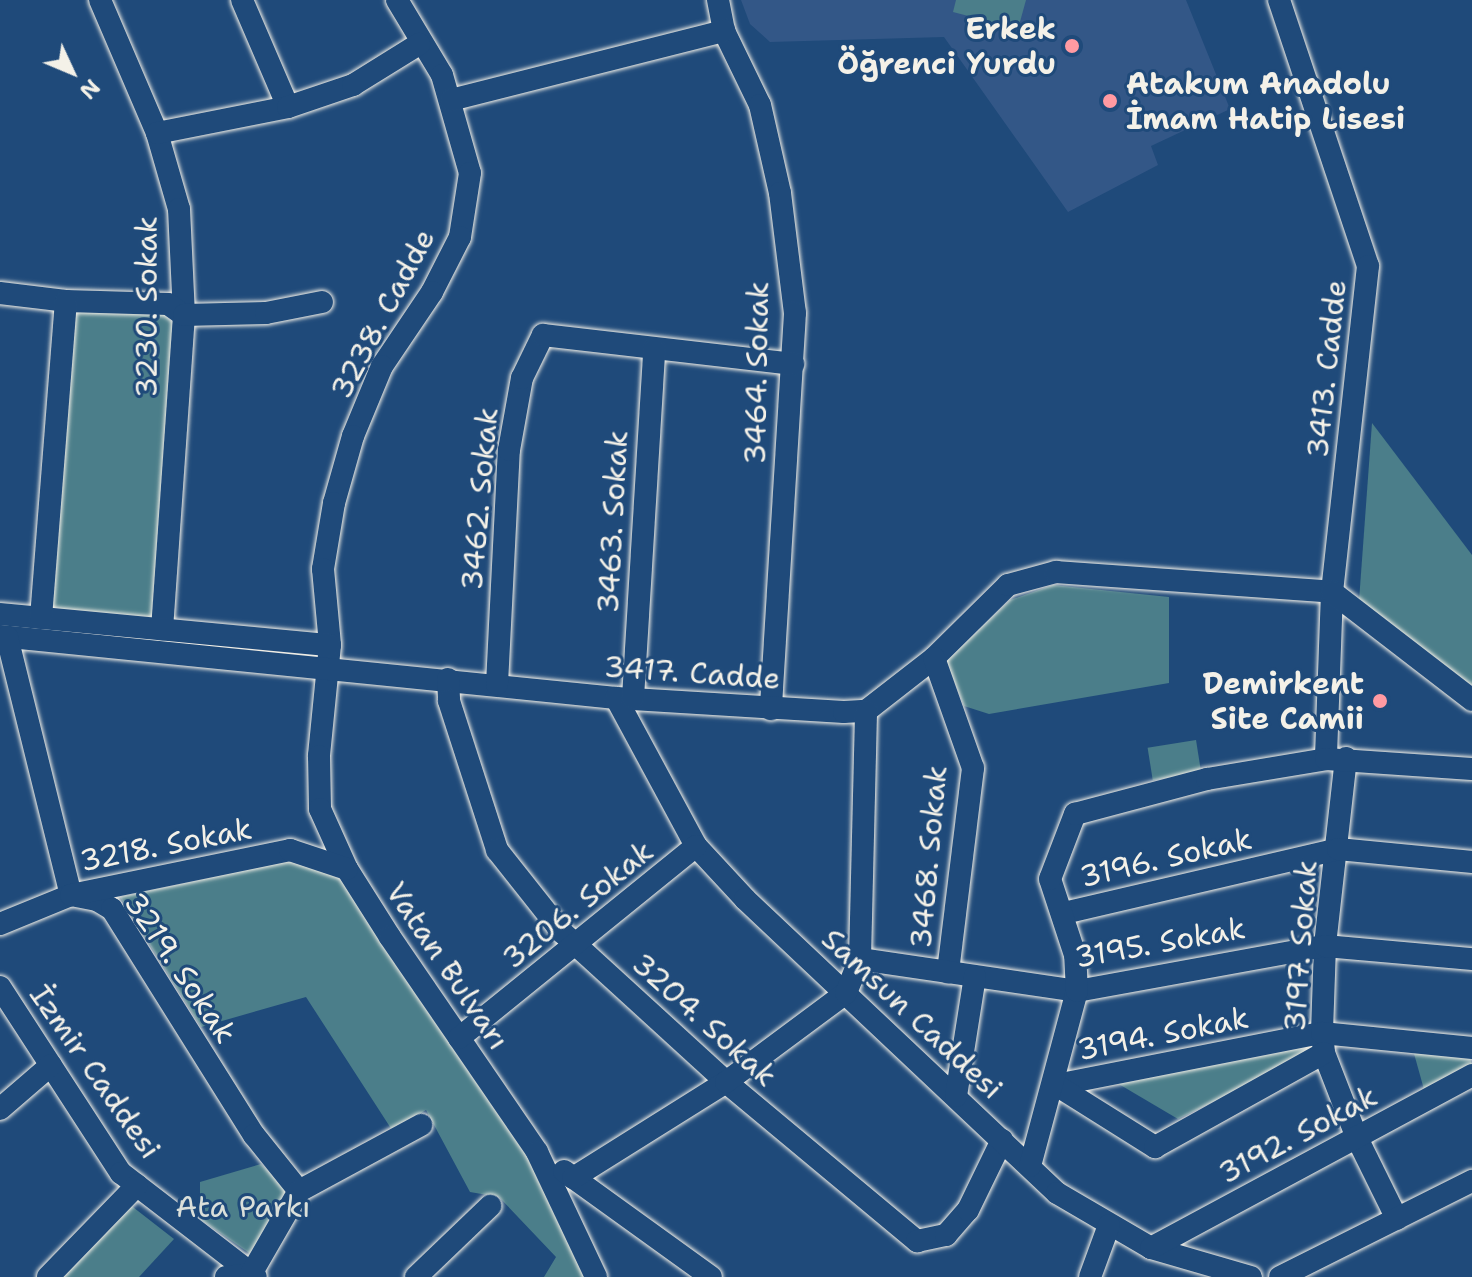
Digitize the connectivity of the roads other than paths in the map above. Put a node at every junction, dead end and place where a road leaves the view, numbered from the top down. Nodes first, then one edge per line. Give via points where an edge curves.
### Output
1 (100, 0) edge
2 (242, 0) edge
3 (397, 0) edge
4 (718, 0) edge
5 (1279, 0) edge
6 (724, 31) junction
7 (419, 44) junction
8 (451, 100) junction
9 (288, 107) junction
10 (157, 133) junction
11 (0, 293) edge
12 (66, 301) junction
13 (322, 302) dead end
14 (184, 315) junction
15 (654, 350) junction
16 (793, 364) junction
17 (1332, 592) junction
18 (0, 614) edge
19 (41, 618) junction
20 (162, 629) junction
21 (3, 637) edge
22 (330, 645) junction
23 (934, 658) junction
24 (328, 669) junction
25 (448, 679) junction
26 (497, 684) junction
27 (624, 698) junction
28 (1472, 700) edge
29 (771, 709) junction
30 (866, 711) junction
31 (1336, 759) junction
32 (1472, 769) edge
33 (696, 846) junction
34 (1338, 849) junction
35 (1472, 862) edge
36 (347, 869) junction
37 (71, 895) junction
38 (1064, 913) junction
39 (0, 924) edge
40 (578, 946) junction
41 (1325, 946) junction
42 (860, 959) junction
43 (1472, 959) edge
44 (948, 972) junction
45 (975, 976) junction
46 (0, 987) edge
47 (1077, 991) junction
48 (846, 993) junction
49 (459, 1038) junction
50 (1323, 1043) junction
51 (1472, 1048) edge
52 (51, 1065) junction
53 (1472, 1075) edge
54 (726, 1082) junction
55 (1056, 1085) junction
56 (956, 1096) junction
57 (0, 1109) edge
58 (421, 1125) dead end
59 (1357, 1138) junction
60 (1002, 1140) junction
61 (537, 1152) junction
62 (1030, 1166) junction
63 (573, 1178) junction
64 (1472, 1181) edge
65 (137, 1185) junction
66 (299, 1191) junction
67 (490, 1206) dead end
68 (1397, 1219) junction
69 (1109, 1225) junction
70 (1151, 1248) junction
71 (1188, 1269) edge
72 (254, 1276) edge
73 (48, 1277) edge
74 (226, 1277) edge
75 (416, 1277) edge
76 (596, 1277) edge
77 (711, 1277) edge
78 (1090, 1277) edge
79 (1251, 1277) edge
80 (1280, 1277) edge

1 - 10 street, 3230. Sokak
2 - 9 street
3 - 7 street, 3238. Cadde
4 - 6 street, 3464. Sokak
5 - 17 street, 3413. Cadde via 1368,266
6 - 8 street
6 - 16 street, 3464. Sokak via 760,105 780,193 795,313
7 - 8 street, 3238. Cadde via 442,75
7 - 9 street via 353,85
8 - 22 street, 3238. Cadde via 470,173 460,237 432,292 382,366 353,436 323,569
9 - 10 street
10 - 14 street, 3230. Sokak via 179,209
11 - 12 street
12 - 14 street via 168,304
12 - 19 street
13 - 14 street via 266,313
14 - 20 street, 3230. Sokak
15 - 16 street, 3462. Sokak
15 - 26 street, 3462. Sokak via 543,335 531,351 509,450
15 - 27 street, 3463. Sokak
16 - 29 street, 3464. Sokak
17 - 23 street via 1056,572 1008,585
17 - 28 street
17 - 31 street, 3413. Cadde
18 - 19 street
19 - 20 street
20 - 22 street
21 - 24 street, 3417. Cadde
21 - 37 street
22 - 24 street, 3238. Cadde
23 - 30 street
23 - 44 street, 3468. Sokak via 973,768
24 - 25 street, 3417. Cadde
24 - 36 street, Vatan Bulvarı via 319,756 320,809
25 - 26 street, 3417. Cadde
25 - 40 street, 3204. Sokak via 449,701 497,850
26 - 27 street, 3417. Cadde
27 - 29 street, 3417. Cadde
27 - 33 street, Samsun Caddesi
29 - 30 street, 3417. Cadde
30 - 42 street
31 - 32 street
31 - 34 street, 3197. Sokak
31 - 38 street via 1207,779 1075,814 1050,879
33 - 40 street, 3206. Sokak
33 - 48 street, Samsun Caddesi
34 - 35 street, 3196. Sokak
34 - 38 street, 3196. Sokak
34 - 41 street, 3197. Sokak
36 - 37 street, 3218. Sokak via 290,850
36 - 49 street, Vatan Bulvarı
37 - 39 street, 3218. Sokak
37 - 66 street, 3219. Sokak via 112,909 254,1135
38 - 47 street
40 - 49 street, 3206. Sokak
40 - 54 street, 3204. Sokak
41 - 43 street, 3195. Sokak
41 - 47 street, 3195. Sokak
41 - 50 street, 3197. Sokak
42 - 44 street, 3195. Sokak
42 - 48 street
44 - 45 street, 3195. Sokak
45 - 47 street, 3195. Sokak
45 - 56 street
46 - 52 street, İzmir Caddesi
47 - 55 street
48 - 54 street
48 - 56 street, Samsun Caddesi
49 - 61 street, Vatan Bulvarı
50 - 51 street, 3194. Sokak
50 - 55 street, 3194. Sokak
50 - 55 street via 1155,1147
50 - 59 street, 3197. Sokak
52 - 57 street
52 - 65 street, İzmir Caddesi via 121,1173
53 - 59 street, 3192. Sokak
54 - 60 street, 3204. Sokak via 917,1241 946,1235 968,1210
54 - 63 street
55 - 62 street
56 - 60 street, Samsun Caddesi
58 - 66 street
59 - 68 street, 3197. Sokak
59 - 70 street, 3192. Sokak
60 - 62 street, Samsun Caddesi
61 - 63 street
61 - 76 street, Vatan Bulvarı
62 - 69 street, Samsun Caddesi via 1057,1193
63 - 77 street
64 - 68 street
65 - 72 street, İzmir Caddesi
65 - 73 street
66 - 72 street
67 - 75 street
68 - 80 street
69 - 70 street, Samsun Caddesi
69 - 78 street
70 - 71 street, Samsun Caddesi
71 - 79 street, Samsun Caddesi
72 - 74 street

